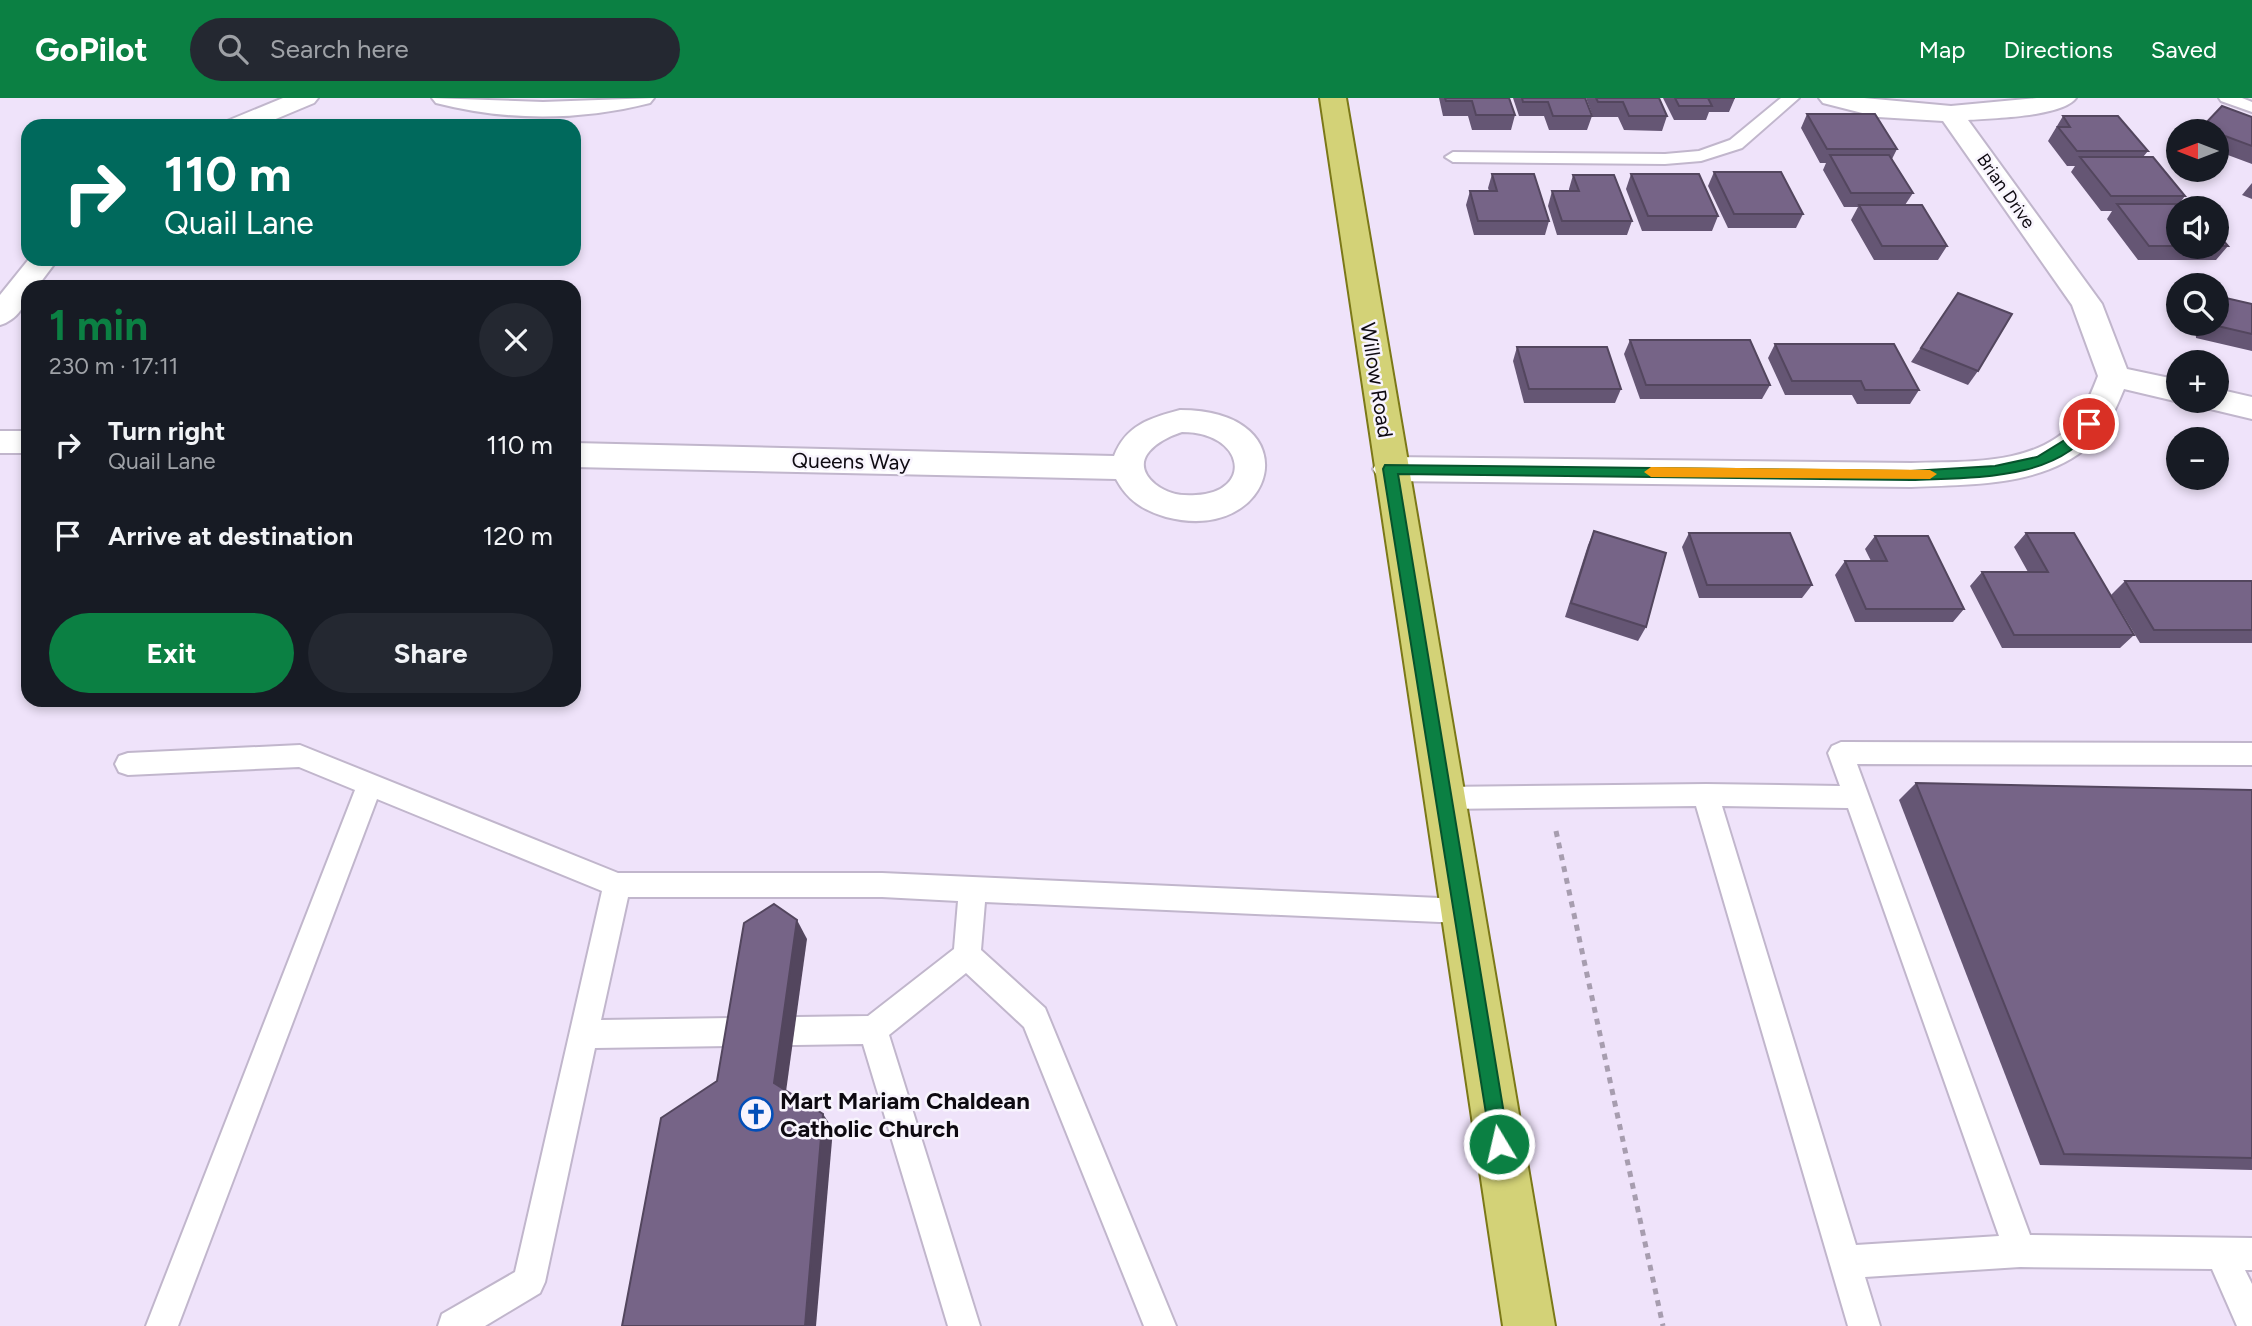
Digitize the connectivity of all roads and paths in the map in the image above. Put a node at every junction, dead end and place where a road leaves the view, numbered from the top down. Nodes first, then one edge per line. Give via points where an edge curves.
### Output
1 (305, 98) edge
2 (445, 98) edge
3 (641, 98) edge
4 (1333, 98) edge
5 (1791, 98) edge
6 (1832, 98) edge
7 (2063, 98) edge
8 (2227, 98) edge
9 (2252, 107) edge
10 (1951, 114) junction
11 (253, 119) edge
12 (1453, 157) dead end
13 (38, 266) edge
14 (28, 280) edge
15 (21, 288) edge
16 (0, 315) edge
17 (2114, 376) junction
18 (2166, 388) edge
19 (2229, 403) edge
20 (2252, 408) edge
21 (0, 442) edge
22 (21, 442) edge
23 (581, 455) edge
24 (1128, 468) dead end
25 (1390, 469) junction
26 (2252, 754) edge
27 (128, 764) dead end
28 (369, 786) junction
29 (1706, 795) junction
30 (1549, 797) junction
31 (1857, 797) junction
32 (1443, 798) junction
33 (617, 885) junction
34 (973, 888) junction
35 (1462, 911) junction
36 (967, 955) junction
37 (873, 1030) junction
38 (584, 1034) junction
39 (2020, 1251) junction
40 (2237, 1254) edge
41 (1845, 1262) junction
42 (2252, 1321) edge
43 (162, 1326) edge
44 (454, 1326) edge
45 (964, 1326) edge
46 (1160, 1326) edge
47 (1529, 1326) edge
48 (1664, 1326) edge
49 (1864, 1326) edge

1 - 11 street
2 - 3 street via 467,105 569,108
4 - 25 main road, Willow Road
5 - 12 lane via 1736,144 1702,156
6 - 10 street via 1878,109
7 - 10 street via 2037,106
8 - 9 lane
10 - 17 street, Brian Drive via 2087,304
13 - 14 street
15 - 16 street
17 - 18 street
17 - 25 street via 2080,436 2041,460 1995,471 1911,475
19 - 20 street
21 - 22 street
23 - 24 street, Queens Way
25 - 32 main road, Willow Road
26 - 31 lane via 1841,753
27 - 28 lane via 300,756
28 - 33 lane
28 - 43 lane
29 - 30 lane
29 - 31 lane
29 - 41 lane
30 - 32 lane
30 - 48 path
31 - 39 lane
32 - 35 main road, Willow Road
33 - 34 lane
33 - 38 lane
34 - 35 lane
34 - 36 lane
35 - 47 main road, Willow Road
36 - 37 lane
36 - 46 lane via 1035,1018
37 - 38 lane
37 - 45 lane
38 - 44 lane via 529,1282
39 - 40 lane
39 - 41 lane
40 - 42 lane
41 - 49 lane

